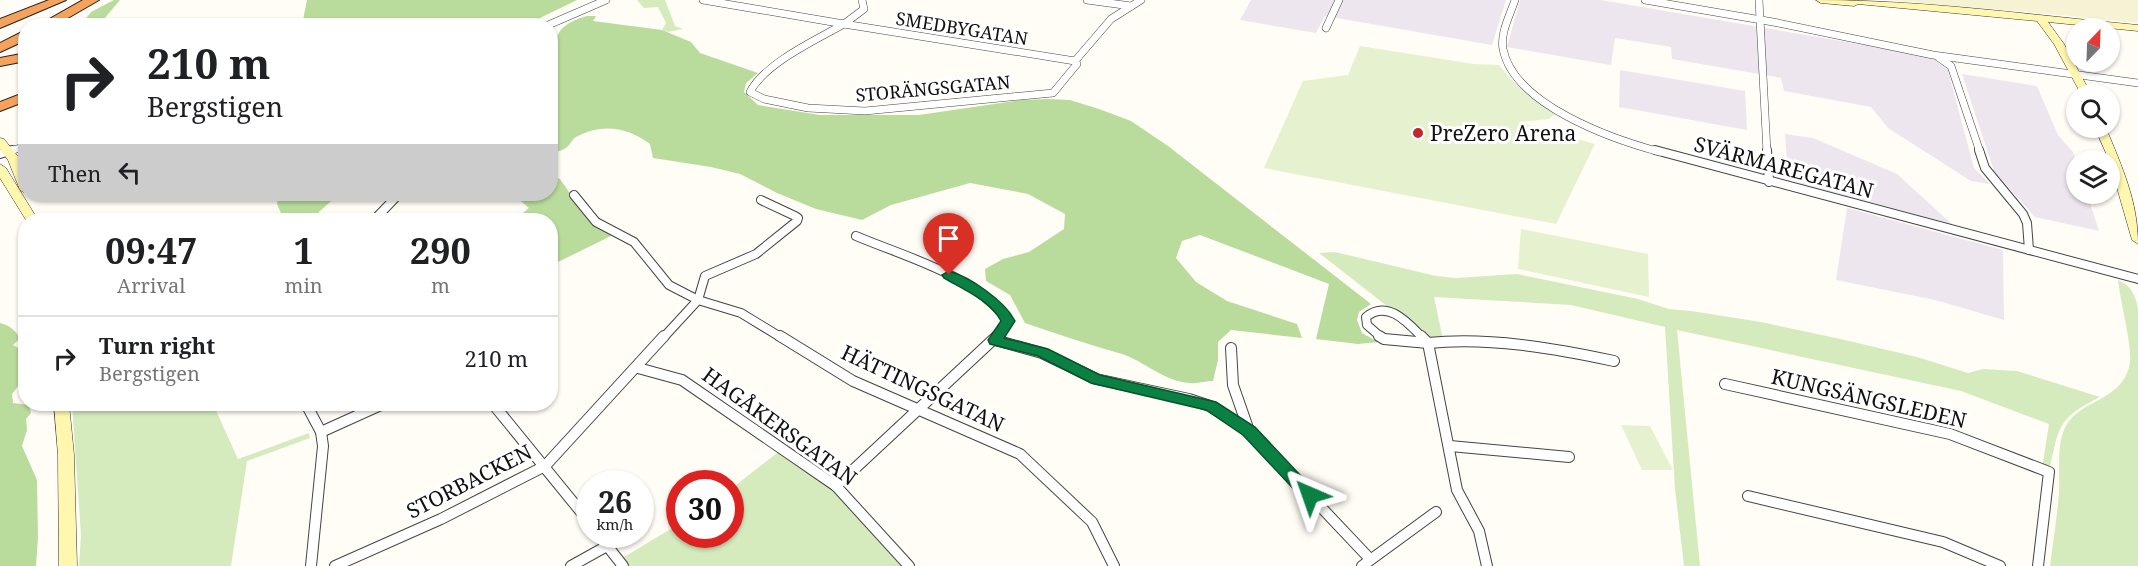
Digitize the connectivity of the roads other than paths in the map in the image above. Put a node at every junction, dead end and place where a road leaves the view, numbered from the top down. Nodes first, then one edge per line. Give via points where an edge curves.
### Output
1 (60, 0) edge
2 (77, 0) edge
3 (93, 0) edge
4 (606, 0) edge
5 (703, 0) edge
6 (862, 0) edge
7 (1087, 0) edge
8 (1141, 0) edge
9 (1339, 0) edge
10 (1515, 0) edge
11 (1645, 0) edge
12 (1759, 0) edge
13 (1821, 0) edge
14 (1848, 0) edge
15 (1131, 6) junction
16 (42, 18) edge
17 (58, 18) edge
18 (70, 18) edge
19 (1760, 19) junction
20 (2042, 20) junction
21 (558, 21) edge
22 (2066, 23) edge
23 (0, 24) edge
24 (844, 24) junction
25 (1326, 28) dead end
26 (2120, 29) edge
27 (18, 30) edge
28 (2138, 30) edge
29 (18, 38) edge
30 (0, 39) edge
31 (0, 48) edge
32 (1933, 55) junction
33 (18, 59) edge
34 (1075, 61) junction
35 (0, 62) edge
36 (2076, 76) junction
37 (2138, 83) edge
38 (2080, 84) edge
39 (18, 99) edge
40 (18, 105) edge
41 (0, 107) edge
42 (0, 113) edge
43 (2104, 138) edge
44 (0, 141) edge
45 (4, 153) edge
46 (0, 168) edge
47 (18, 172) edge
48 (1769, 182) junction
49 (574, 195) dead end
50 (18, 197) edge
51 (761, 200) dead end
52 (392, 201) edge
53 (381, 213) edge
54 (856, 236) dead end
55 (2138, 240) edge
56 (2029, 250) junction
57 (2138, 279) edge
58 (698, 300) junction
59 (995, 340) junction
60 (1428, 343) junction
61 (1231, 348) dead end
62 (1614, 361) dead end
63 (638, 368) junction
64 (1725, 384) dead end
65 (921, 409) junction
66 (62, 411) edge
67 (310, 411) edge
68 (368, 411) edge
69 (499, 411) edge
70 (1249, 431) junction
71 (321, 432) junction
72 (1450, 446) junction
73 (1569, 457) dead end
74 (546, 466) junction
75 (836, 486) junction
76 (1748, 496) dead end
77 (576, 505) edge
78 (1436, 512) dead end
79 (604, 548) edge
80 (610, 548) edge
81 (1366, 563) edge
82 (68, 566) edge
83 (311, 566) edge
84 (335, 566) edge
85 (571, 566) edge
86 (623, 566) edge
87 (909, 566) edge
88 (1114, 566) edge
89 (1487, 566) edge
90 (2000, 566) edge
91 (2038, 566) edge

1 - 23 highway
2 - 16 highway
3 - 17 highway
3 - 18 highway
4 - 21 street
5 - 24 street, SMEDBYGATAN
6 - 24 street via 864,9
7 - 15 street
8 - 15 street
9 - 25 street
10 - 48 street, SVÄRMAREGATAN via 1503,49 1513,73 1546,103 1613,138
11 - 19 street
12 - 19 street
13 - 20 main road
14 - 20 main road
15 - 34 street via 1111,20
19 - 32 street
19 - 48 street
20 - 22 main road
20 - 28 main road
20 - 36 main road
24 - 34 street, SMEDBYGATAN
24 - 34 street, STORÄNGSGATAN via 764,75 750,92 790,105 850,112 901,110 1053,93 1077,64
26 - 28 main road
27 - 30 highway
29 - 31 highway
32 - 36 street
32 - 56 street via 1951,66 1981,158 2027,223
33 - 35 highway
36 - 37 street
36 - 38 main road
39 - 41 highway
40 - 42 highway
43 - 55 main road
44 - 45 main road
45 - 47 main road
46 - 50 main road
48 - 56 street, SVÄRMAREGATAN
49 - 58 street, HÄTTINGSGATAN via 596,222 634,242 669,285
51 - 58 street, STORBACKEN via 795,216 797,221 756,254 710,272 705,276
52 - 53 street
54 - 59 street via 949,275 987,298 1004,312 1008,321
56 - 57 street, SVÄRMAREGATAN
58 - 63 street, STORBACKEN
58 - 65 street, HÄTTINGSGATAN via 741,313 853,381
59 - 65 street
59 - 70 street via 1042,353 1096,379 1210,406
60 - 60 street via 1391,312 1381,310 1366,317 1367,325 1384,339
60 - 62 street via 1560,349
60 - 72 street
61 - 70 street via 1233,385
63 - 74 street, STORBACKEN
63 - 75 street, HAGÅKERSGATAN via 682,380
64 - 91 street, KUNGSÄNGSLEDEN via 1950,434 2049,472
65 - 75 street
65 - 88 street, HÄTTINGSGATAN via 1020,454 1092,522
66 - 82 main road
67 - 71 street
68 - 71 street
69 - 74 street
70 - 81 street
71 - 83 street via 323,446
72 - 73 street
72 - 89 street via 1457,490 1479,531
74 - 77 street
74 - 84 street, STORBACKEN
75 - 87 street, HAGÅKERSGATAN
76 - 90 street via 1943,542
78 - 81 street
79 - 85 street
80 - 86 street

